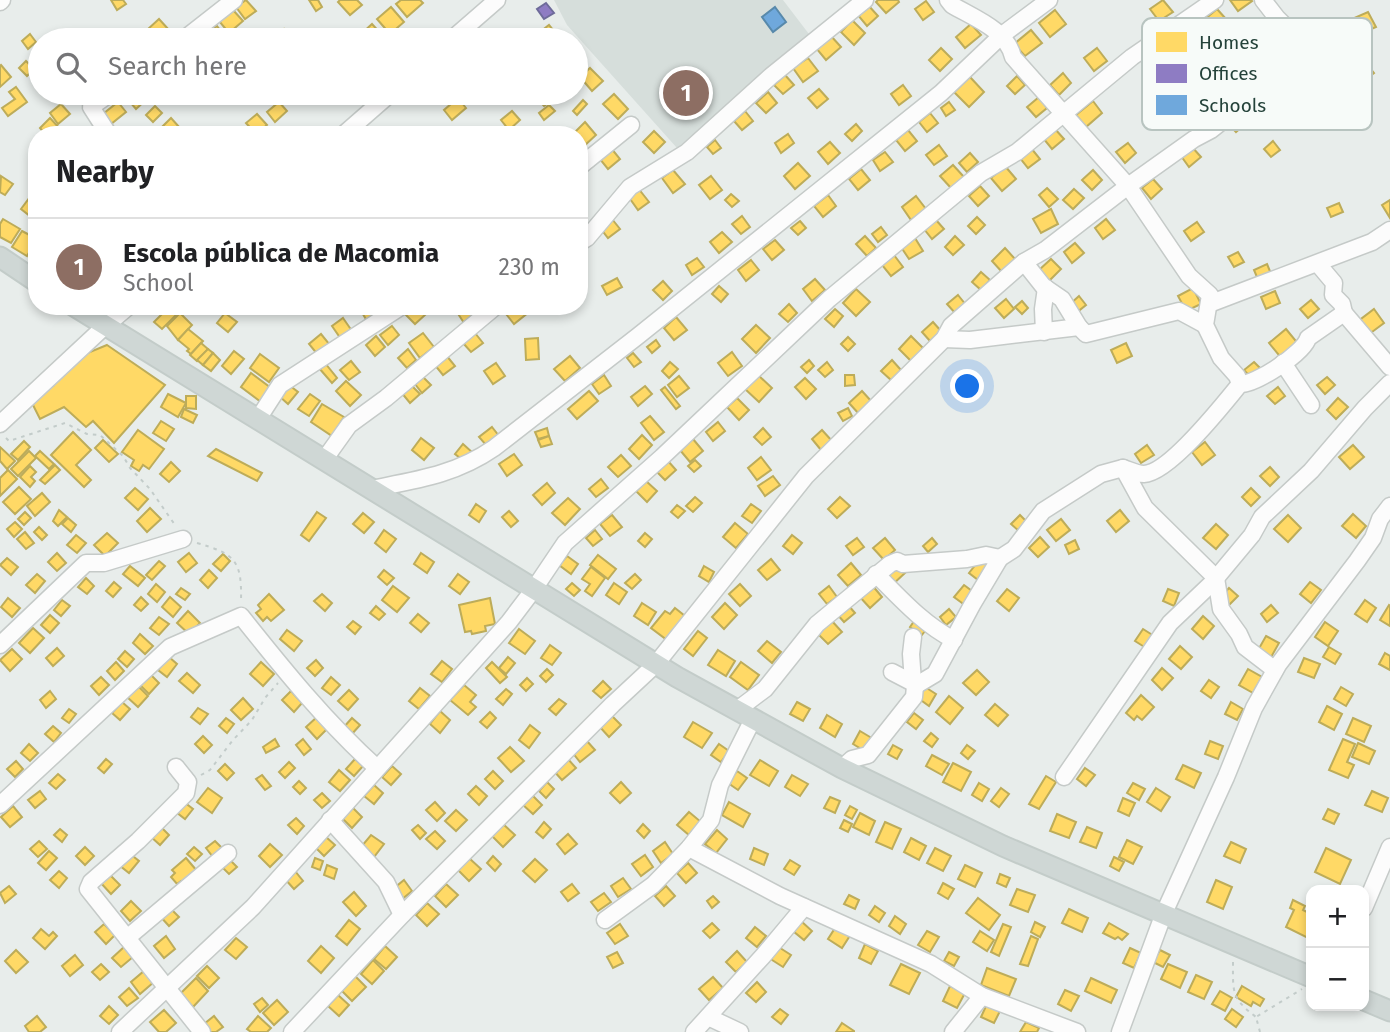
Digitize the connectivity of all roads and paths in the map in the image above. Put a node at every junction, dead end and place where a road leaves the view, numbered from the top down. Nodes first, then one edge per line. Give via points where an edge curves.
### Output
1 (234, 0) edge
2 (497, 0) edge
3 (865, 0) edge
4 (948, 0) edge
5 (1049, 0) edge
6 (1215, 0) edge
7 (1263, 0) edge
8 (1189, 18) edge
9 (1277, 18) edge
10 (199, 28) edge
11 (465, 28) edge
12 (1002, 35) junction
13 (1142, 50) edge
14 (94, 105) edge
15 (378, 105) edge
16 (1063, 112) junction
17 (631, 125) dead end
18 (103, 126) edge
19 (354, 126) edge
20 (1211, 130) edge
21 (588, 160) edge
22 (1128, 186) junction
23 (1390, 230) edge
24 (588, 237) edge
25 (0, 257) edge
26 (1024, 262) junction
27 (1318, 264) junction
28 (28, 276) edge
29 (1046, 288) junction
30 (1209, 304) junction
31 (1344, 313) junction
32 (87, 315) edge
33 (118, 315) edge
34 (388, 315) edge
35 (485, 315) edge
36 (1205, 325) junction
37 (104, 327) junction
38 (1079, 327) junction
39 (1044, 332) junction
40 (944, 339) junction
41 (1283, 363) junction
42 (1390, 367) edge
43 (1390, 383) edge
44 (1240, 384) junction
45 (1311, 405) dead end
46 (257, 419) junction
47 (0, 424) edge
48 (0, 433) edge
49 (324, 460) junction
50 (1123, 468) junction
51 (372, 489) junction
52 (1390, 506) edge
53 (183, 539) junction
54 (1000, 558) junction
55 (876, 574) junction
56 (1216, 578) junction
57 (534, 589) junction
58 (241, 616) junction
59 (913, 637) dead end
60 (954, 640) junction
61 (0, 645) edge
62 (656, 664) junction
63 (1275, 670) junction
64 (892, 672) dead end
65 (286, 673) junction
66 (915, 684) junction
67 (745, 714) junction
68 (176, 767) dead end
69 (377, 768) junction
70 (842, 768) junction
71 (1064, 777) dead end
72 (188, 782) junction
73 (0, 805) edge
74 (330, 820) junction
75 (689, 848) junction
76 (1390, 848) edge
77 (228, 853) dead end
78 (1369, 896) edge
79 (804, 907) junction
80 (1164, 913) junction
81 (402, 915) junction
82 (605, 920) dead end
83 (127, 938) junction
84 (1241, 945) junction
85 (1306, 974) edge
86 (1306, 987) edge
87 (166, 988) junction
88 (982, 996) junction
89 (1390, 999) edge
90 (1369, 1001) edge
91 (1369, 1002) edge
92 (1390, 1011) edge
93 (708, 1017) junction
94 (1256, 1017) junction
95 (306, 1020) junction
96 (120, 1032) edge
97 (202, 1032) edge
98 (292, 1032) edge
99 (318, 1032) edge
100 (694, 1032) edge
101 (740, 1032) edge
102 (953, 1032) edge
103 (1077, 1032) edge
104 (1120, 1032) edge
105 (1261, 1032) edge

1 - 10 street
2 - 11 street
3 - 24 street via 687,152 630,187
4 - 12 street
5 - 12 street
6 - 8 street
7 - 9 street
12 - 16 street via 1013,57
12 - 51 street via 941,93 494,449 472,463 435,476
13 - 16 street
14 - 18 street
15 - 19 street
16 - 22 street
16 - 57 street via 1017,152 981,173 829,299 565,543
17 - 21 street
20 - 22 street
22 - 26 street
22 - 30 street via 1189,276 1210,295
23 - 27 street via 1372,243
25 - 28 main road
26 - 29 street
26 - 40 street via 951,326
27 - 30 street
27 - 31 street via 1334,283 1333,295
29 - 38 street via 1062,299
29 - 39 street
30 - 36 street
31 - 41 street
31 - 42 street
32 - 37 main road
33 - 37 street
34 - 46 street via 280,385
35 - 49 street via 349,425
36 - 38 street via 1179,311 1086,334
36 - 44 street via 1220,358
37 - 46 main road
37 - 47 street
38 - 39 street
39 - 40 street
40 - 62 street via 806,476
41 - 44 street via 1251,383
41 - 45 street
43 - 56 street via 1311,471 1262,517
44 - 50 street via 1159,470 1144,474
46 - 49 main road
48 - 53 path via 9,441 65,423 100,435 150,489
49 - 51 main road
50 - 54 street via 1101,474 1043,511 1014,550
50 - 56 street via 1144,508
51 - 57 main road
52 - 63 street via 1362,554
53 - 58 path via 222,550 236,560 242,575
53 - 61 street via 104,563 86,563
54 - 55 street via 897,561
54 - 60 street
55 - 60 street via 902,602
55 - 67 street via 817,624
56 - 63 street via 1221,610 1245,647
56 - 71 street via 1170,623
57 - 62 main road
57 - 69 street
58 - 65 street
58 - 73 street via 170,647
59 - 66 street
60 - 66 street via 935,674
62 - 67 main road
62 - 81 street
63 - 80 street
64 - 66 street
65 - 69 street via 342,737
65 - 72 path via 210,770
66 - 70 street via 914,697 868,755 852,759
67 - 70 main road
67 - 75 street via 711,820
68 - 72 street
69 - 74 street
70 - 80 main road via 1003,846
72 - 83 street via 186,793 88,888
74 - 81 street via 386,881
74 - 87 street via 253,906
75 - 79 street
75 - 82 street via 653,885
76 - 78 street
77 - 83 street
79 - 88 street via 931,964
79 - 93 street
80 - 84 main road
80 - 104 street
81 - 95 street
83 - 87 street
84 - 85 main road
84 - 94 path via 1233,961 1233,995
86 - 94 path
87 - 96 street
87 - 97 street
88 - 102 street
88 - 103 street
89 - 90 street
91 - 92 main road
93 - 100 street
93 - 101 street
94 - 105 path
95 - 98 street
95 - 99 street

